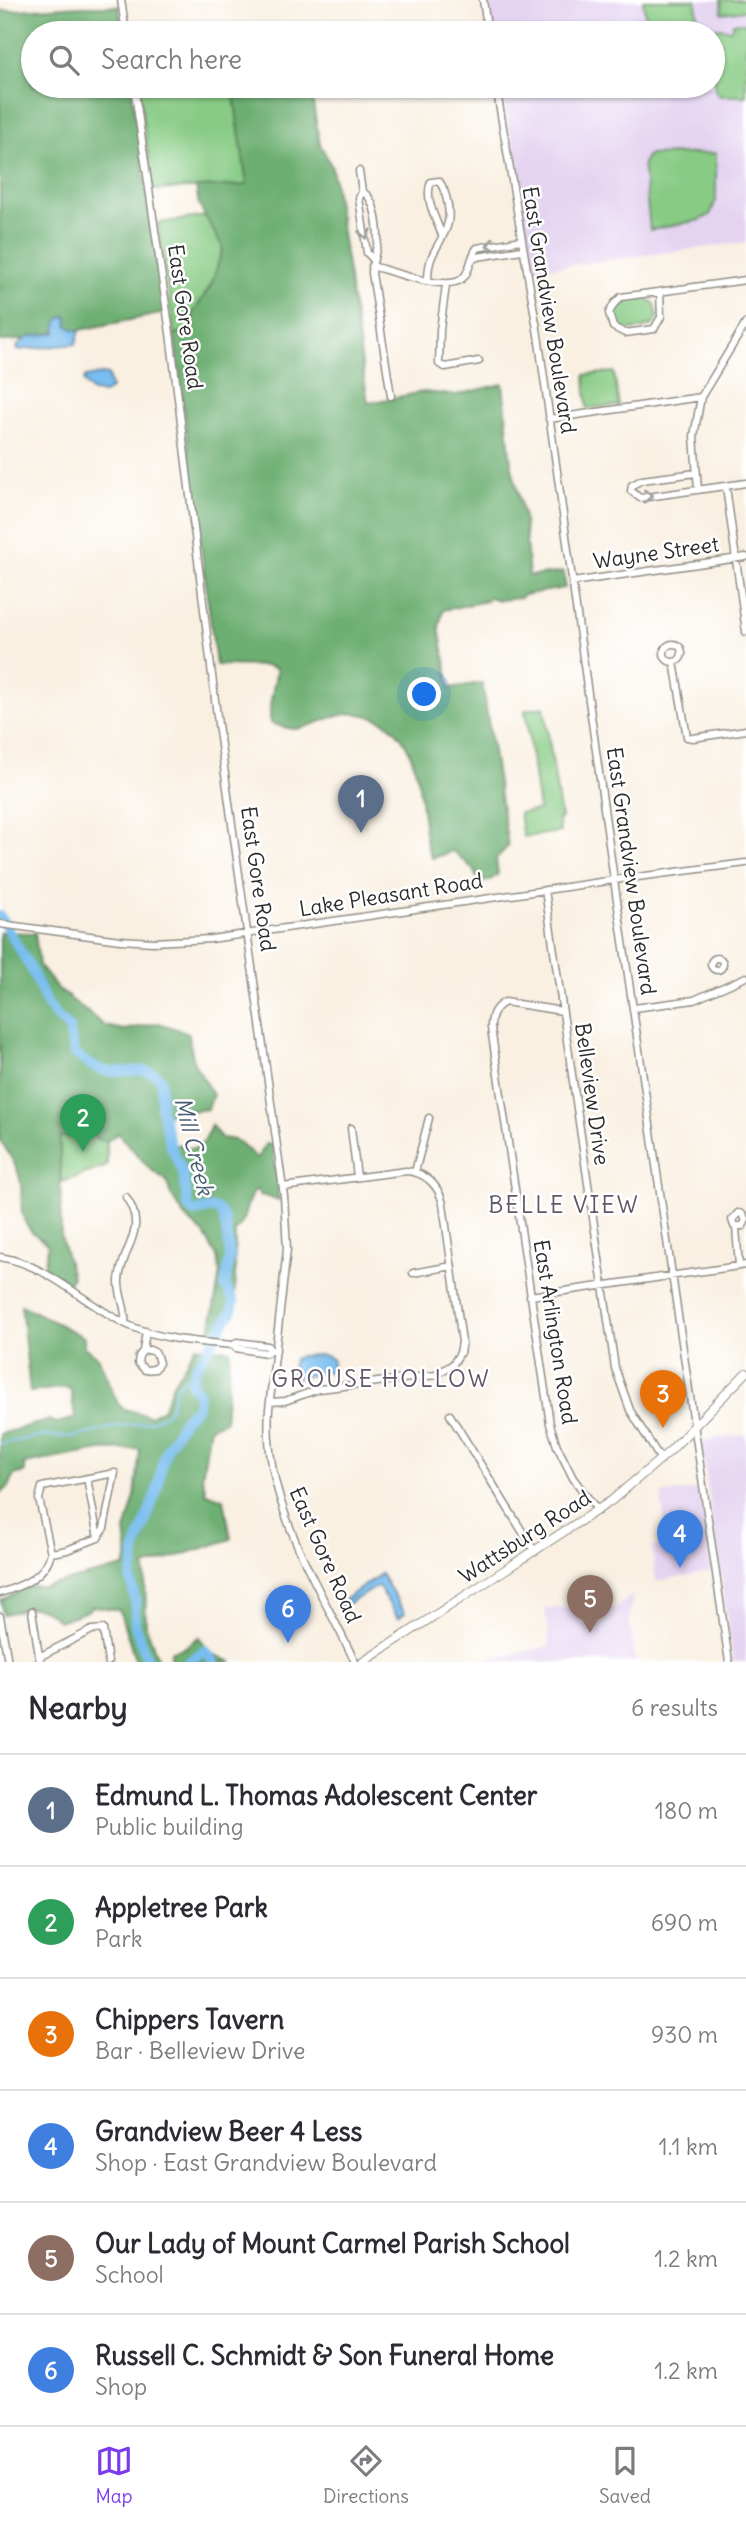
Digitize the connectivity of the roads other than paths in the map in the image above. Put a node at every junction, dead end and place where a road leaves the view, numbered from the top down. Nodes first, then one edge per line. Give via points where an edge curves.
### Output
1 (121, 0) edge
2 (483, 0) edge
3 (124, 21) edge
4 (486, 21) edge
5 (136, 98) edge
6 (498, 98) edge
7 (359, 171) dead end
8 (362, 192) junction
9 (442, 235) junction
10 (521, 240) junction
11 (522, 250) junction
12 (372, 262) junction
13 (471, 262) junction
14 (746, 280) edge
15 (428, 281) junction
16 (446, 285) junction
17 (660, 292) junction
18 (746, 323) edge
19 (479, 361) dead end
20 (391, 396) dead end
21 (701, 397) junction
22 (549, 419) junction
23 (696, 473) junction
24 (746, 483) edge
25 (726, 487) junction
26 (698, 490) junction
27 (746, 557) edge
28 (736, 559) junction
29 (572, 582) junction
30 (746, 632) edge
31 (674, 662) dead end
32 (746, 730) edge
33 (746, 863) edge
34 (614, 880) junction
35 (545, 890) junction
36 (0, 924) edge
37 (248, 935) junction
38 (720, 969) dead end
39 (746, 977) edge
40 (727, 985) junction
41 (634, 1008) junction
42 (562, 1011) junction
43 (429, 1118) dead end
44 (351, 1128) dead end
45 (415, 1172) junction
46 (357, 1177) junction
47 (283, 1187) junction
48 (126, 1197) dead end
49 (746, 1220) edge
50 (736, 1227) junction
51 (0, 1257) edge
52 (742, 1265) edge
53 (452, 1266) junction
54 (413, 1273) dead end
55 (672, 1275) junction
56 (602, 1285) junction
57 (530, 1296) junction
58 (125, 1323) junction
59 (146, 1331) junction
60 (273, 1350) junction
61 (143, 1351) dead end
62 (746, 1373) edge
63 (270, 1402) junction
64 (450, 1415) dead end
65 (694, 1428) junction
66 (661, 1460) junction
67 (87, 1478) junction
68 (598, 1511) junction
69 (98, 1538) junction
70 (535, 1552) junction
71 (51, 1553) junction
72 (0, 1593) edge
73 (32, 1611) dead end
74 (0, 1616) edge
75 (39, 1659) edge
76 (8, 1662) edge
77 (108, 1662) edge
78 (355, 1662) edge
79 (363, 1662) edge
80 (729, 1662) edge

1 - 3 street
2 - 4 street
5 - 37 street, East Gore Road
6 - 10 street, East Grandview Boulevard
7 - 8 street
8 -> 12 street via 359,198
8 - 12 street via 371,198 377,227
9 - 9 street via 448,213 444,191 435,181 428,191
9 - 15 street via 429,262
10 - 11 street, East Grandview Boulevard
10 -> 13 street via 481,246
11 - 13 street
11 - 22 street, East Grandview Boulevard
12 - 15 street
12 - 20 street
13 - 16 street via 461,280
14 - 17 street
15 - 16 street
16 - 19 street via 439,363 445,367
17 - 17 street via 618,299 609,313 613,327 625,333 656,327 662,314
18 - 21 street
21 - 22 street
21 - 23 street via 694,424
22 - 29 street, East Grandview Boulevard
23 - 26 street
23 -> 26 street via 642,480 631,488 640,498
24 - 25 street
25 - 26 street
25 - 28 street
27 - 28 street, Wayne Street
28 - 29 street, Wayne Street
28 - 30 street
29 - 34 street, East Grandview Boulevard
31 - 32 street via 687,737
33 - 34 street, Lake Pleasant Road
34 - 35 street, Lake Pleasant Road
34 - 41 street, East Grandview Boulevard
35 - 37 street, Lake Pleasant Road
35 - 42 street, Belleview Drive
36 - 37 street, Lake Pleasant Road via 132,941
37 - 47 street, East Gore Road
38 - 40 street
39 - 40 street
40 - 41 street via 694,999
41 - 55 street, East Grandview Boulevard
42 - 56 street, Belleview Drive
42 - 57 street, East Arlington Road via 505,1003 491,1021
43 - 45 street
44 - 46 street
45 - 46 street
45 - 53 street via 432,1182 441,1195
46 - 47 street
47 - 60 street, East Gore Road via 287,1249
48 - 58 street via 136,1223 119,1282
49 - 50 street
49 - 50 street via 740,1213 734,1216
50 - 52 street
51 - 58 street via 38,1269
52 - 55 street
53 - 54 street
53 - 63 street via 462,1346 446,1370 319,1389
55 - 56 street
55 - 65 street, East Grandview Boulevard
56 - 57 street
56 - 66 street, Belleview Drive via 621,1389
57 - 68 street, East Arlington Road via 553,1436 572,1478
58 - 59 street
59 - 60 street
59 - 61 street
60 - 63 street, East Gore Road
62 - 65 main road, Wattsburg Road
63 - 78 street, East Gore Road via 268,1445 277,1492
64 - 70 street
65 - 66 main road, Wattsburg Road
65 - 80 street, East Grandview Boulevard
66 - 68 main road, Wattsburg Road
67 - 69 street
67 - 69 street via 115,1474
67 - 71 street via 40,1490
68 - 70 main road, Wattsburg Road
69 - 71 street
70 - 79 main road, Wattsburg Road
71 - 72 street via 45,1568 28,1583
73 - 75 street
74 - 76 street
75 - 77 street via 92,1630 103,1629

